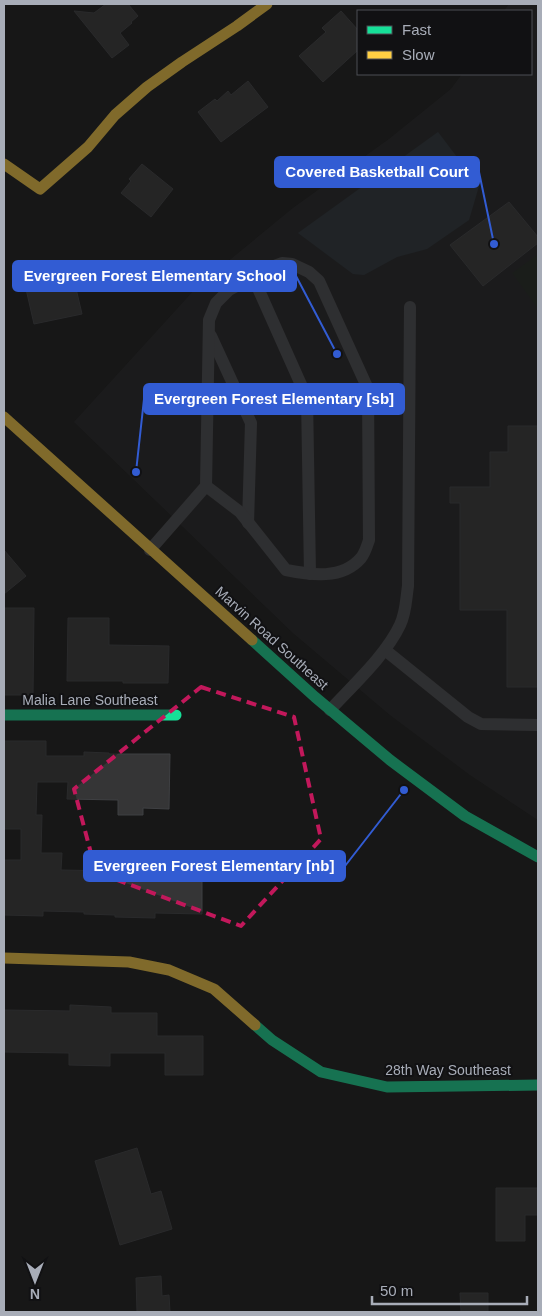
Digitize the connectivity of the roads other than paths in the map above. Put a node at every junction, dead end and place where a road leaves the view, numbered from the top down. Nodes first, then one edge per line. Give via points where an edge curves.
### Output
1 (267, 4) edge
2 (4, 164) edge
3 (253, 276) junction
4 (410, 307) dead end
5 (209, 332) junction
6 (4, 417) edge
7 (206, 486) junction
8 (248, 523) junction
9 (150, 550) junction
10 (310, 574) junction
11 (385, 650) junction
12 (330, 710) junction
13 (4, 716) edge
14 (176, 716) dead end
15 (538, 725) edge
16 (538, 856) edge
17 (4, 958) edge
18 (538, 1085) edge

1 - 2 street via 147,87 114,115 88,148 40,190
3 - 5 lane via 229,290 216,303 209,320
3 - 10 lane via 307,398
3 - 10 lane via 282,263 309,272 319,281 368,389 369,540 362,557 349,569 332,574
4 - 11 lane via 408,586 400,626
5 - 7 lane
5 - 8 lane via 250,423
6 - 9 street, Marvin Road Southeast
7 - 8 lane via 240,512
7 - 9 lane
8 - 10 lane via 286,570
9 - 12 street, Marvin Road Southeast
11 - 12 lane
11 - 15 lane via 481,724
12 - 16 street, Marvin Road Southeast via 465,816
13 - 14 street, Malia Lane Southeast
17 - 18 street, 28th Way Southeast via 129,962 169,970 214,989 272,1040 321,1072 387,1087

